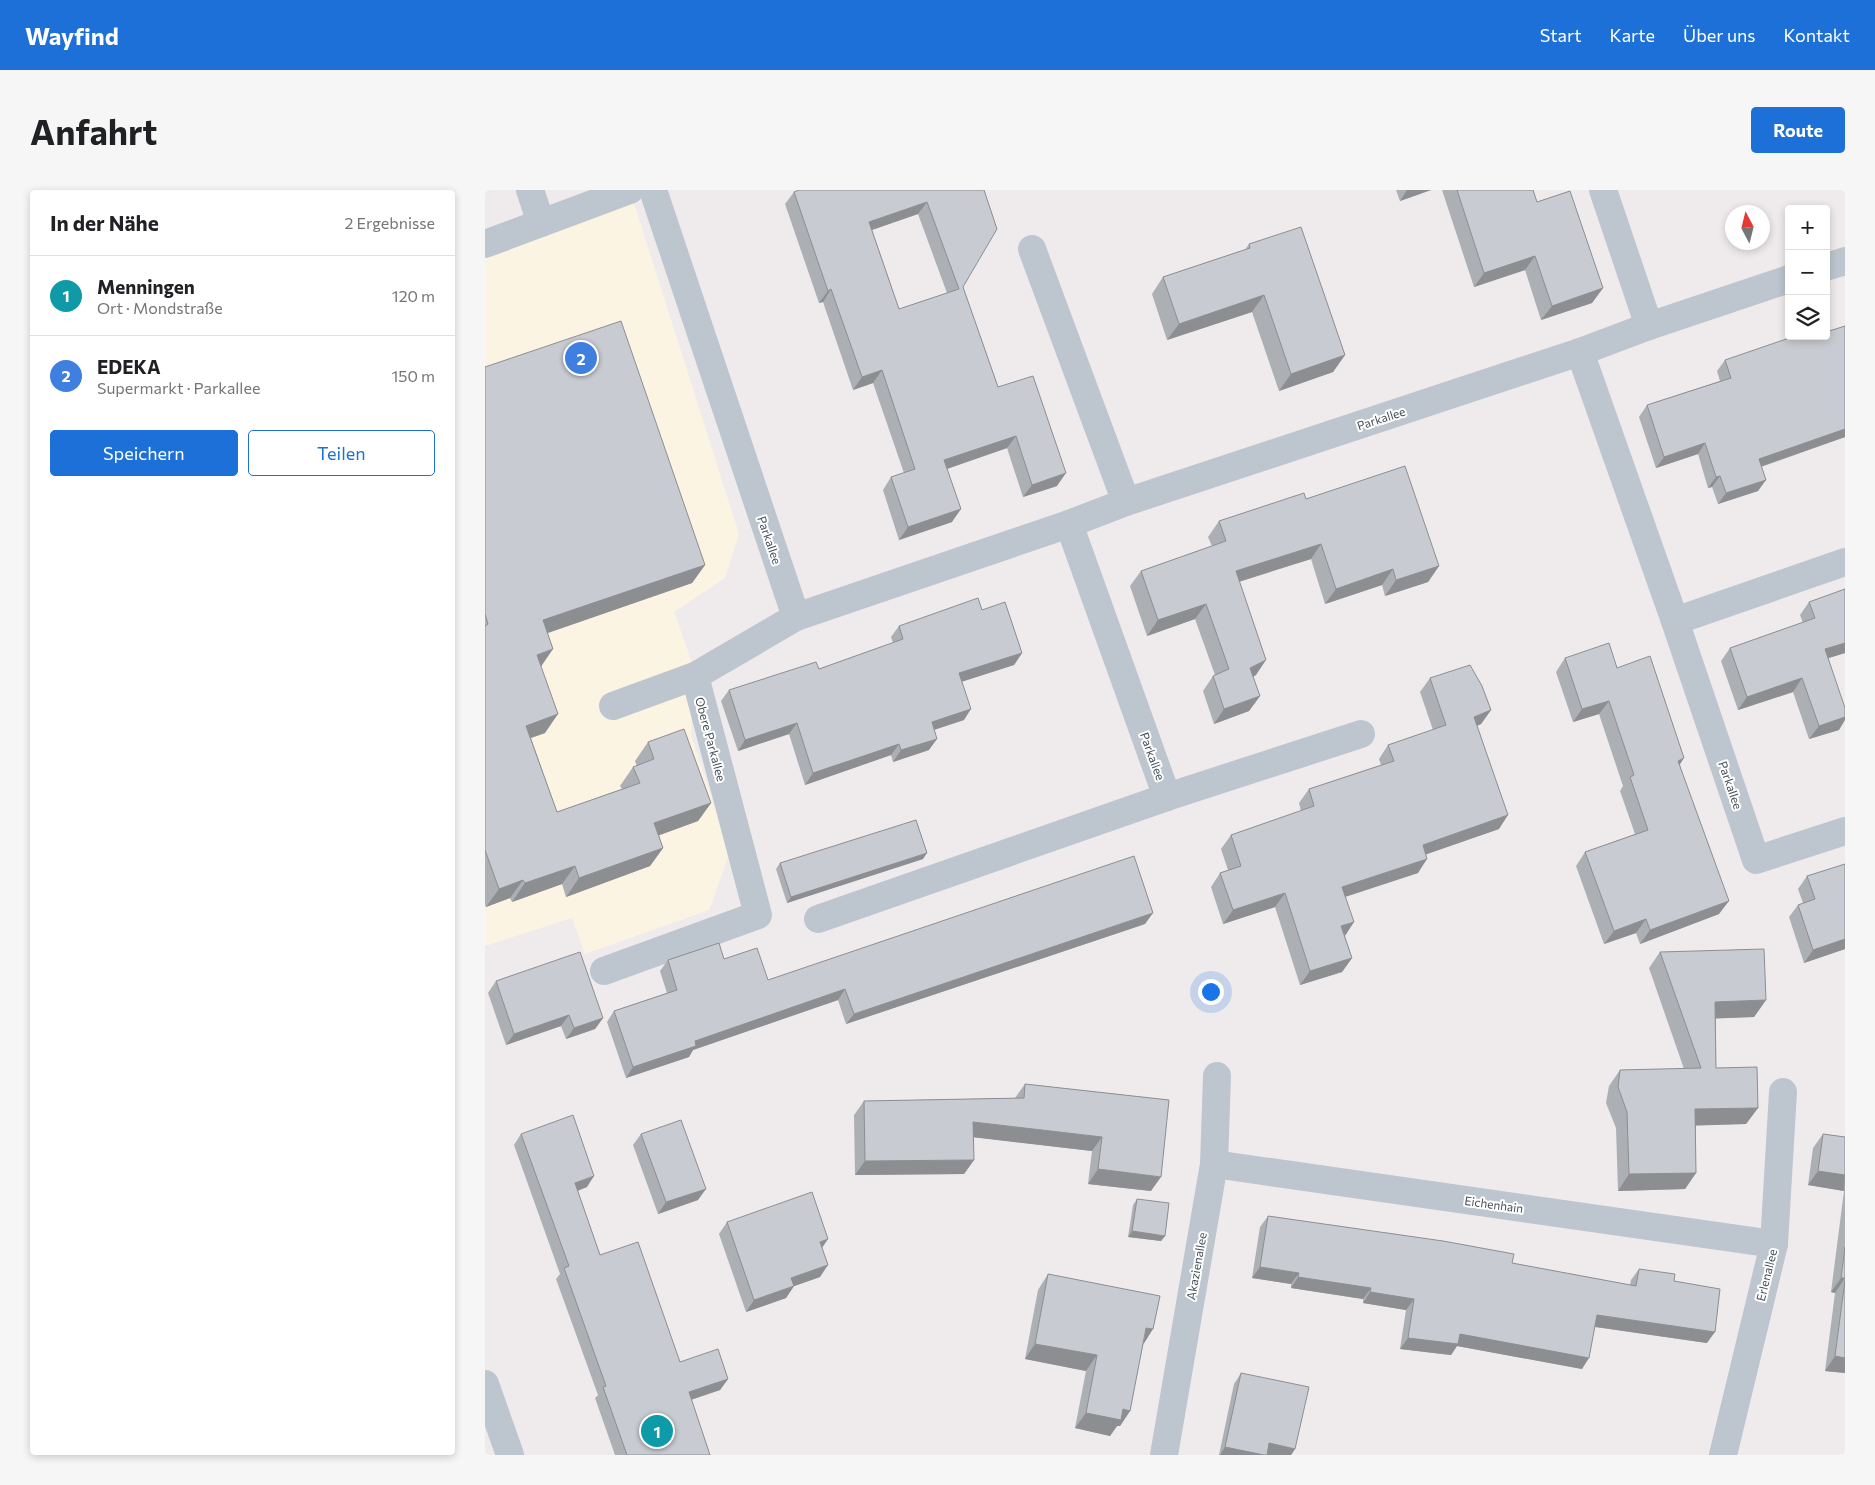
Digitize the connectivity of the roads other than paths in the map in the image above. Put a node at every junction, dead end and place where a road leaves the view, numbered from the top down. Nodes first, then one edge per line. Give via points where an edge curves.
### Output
1 (530, 190) edge
2 (630, 190) edge
3 (653, 190) edge
4 (1603, 190) edge
5 (541, 223) junction
6 (485, 244) edge
7 (1032, 249) dead end
8 (1845, 261) edge
9 (1830, 266) edge
10 (1785, 280) edge
11 (1649, 326) junction
12 (1580, 352) junction
13 (1126, 502) junction
14 (1069, 524) junction
15 (1845, 562) edge
16 (796, 617) junction
17 (1675, 620) junction
18 (695, 676) junction
19 (613, 706) dead end
20 (1361, 734) dead end
21 (1167, 797) junction
22 (1845, 831) edge
23 (818, 919) dead end
24 (604, 971) dead end
25 (1217, 1076) dead end
26 (1783, 1092) dead end
27 (1214, 1164) junction
28 (1774, 1244) junction
29 (488, 1401) edge
30 (510, 1455) edge
31 (1163, 1455) edge
32 (1723, 1455) edge

1 - 5 street
2 - 5 street
3 - 16 street, Parkallee
4 - 11 street
5 - 6 street
7 - 13 street
8 - 9 street
10 - 11 street, Parkallee
11 - 12 street, Parkallee
12 - 13 street, Parkallee
12 - 17 street, Parkallee
13 - 14 street, Parkallee
14 - 16 street, Parkallee
14 - 21 street, Parkallee
15 - 17 street
16 - 18 street
17 - 22 street, Parkallee via 1757,860
18 - 19 street
18 - 24 street, Obere Parkallee via 758,915
20 - 21 street, Parkallee
21 - 23 street
25 - 27 street, Akazienallee
26 - 28 street, Erlenallee
27 - 28 street, Eichenhain
27 - 31 street, Akazienallee
28 - 32 street, Erlenallee
29 - 30 street

